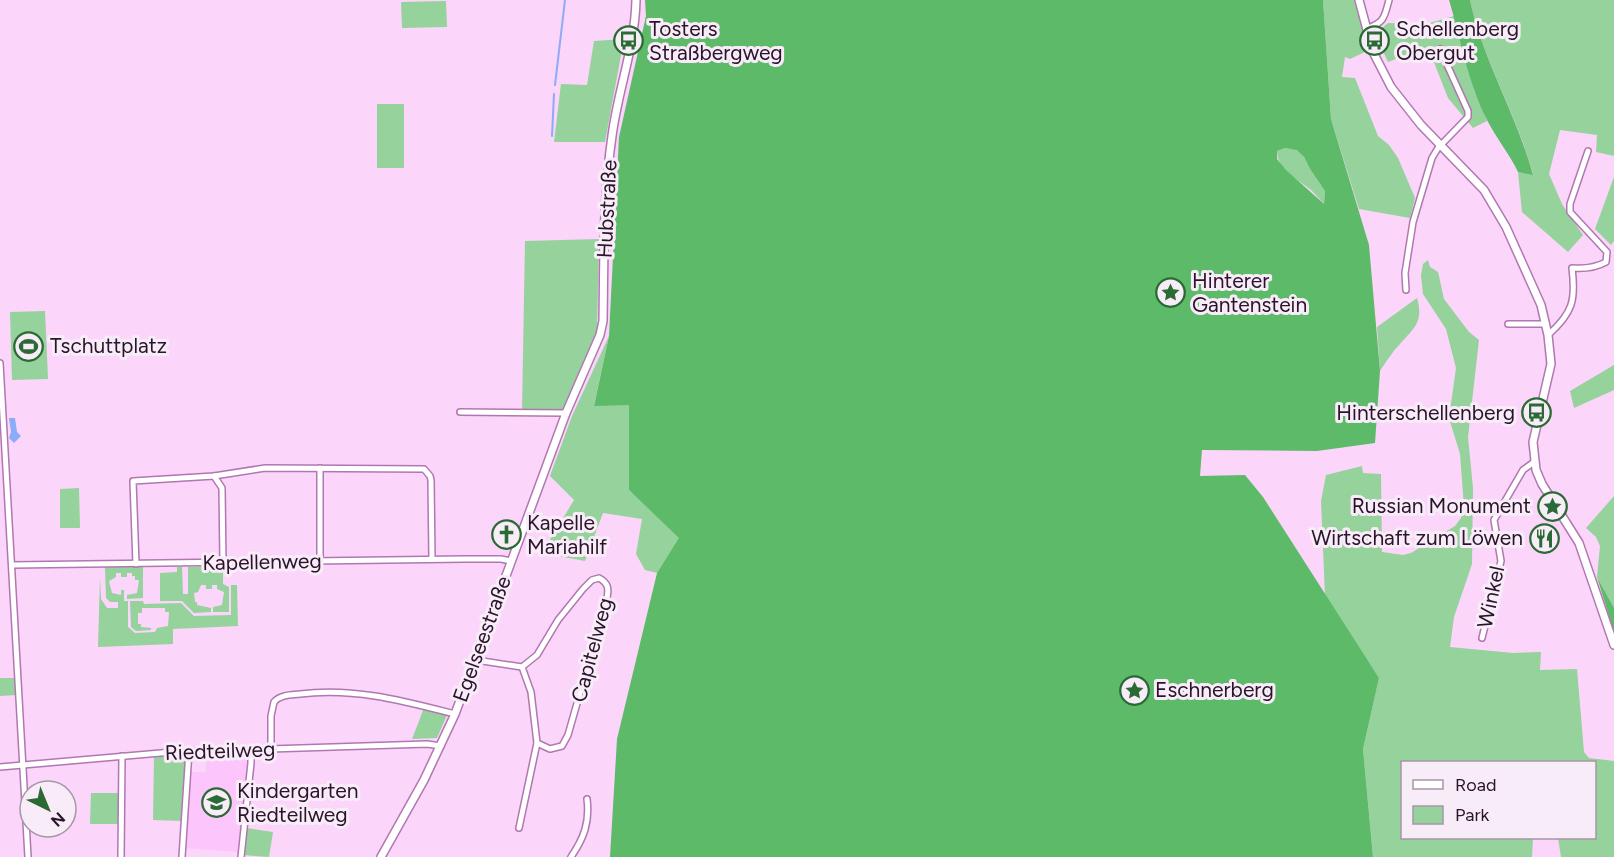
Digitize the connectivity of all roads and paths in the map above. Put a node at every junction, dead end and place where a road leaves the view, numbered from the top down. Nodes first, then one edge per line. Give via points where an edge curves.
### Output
1 (636, 0) edge
2 (1359, 0) edge
3 (1389, 0) edge
4 (1366, 29) junction
5 (1440, 49) dead end
6 (1440, 146) junction
7 (1588, 151) dead end
8 (1406, 290) dead end
9 (1508, 324) dead end
10 (1546, 324) junction
11 (1548, 335) junction
12 (0, 363) edge
13 (460, 412) dead end
14 (566, 413) junction
15 (3, 449) edge
16 (1534, 462) junction
17 (320, 468) junction
18 (214, 476) junction
19 (432, 560) junction
20 (320, 561) junction
21 (511, 561) junction
22 (223, 563) junction
23 (136, 564) junction
24 (12, 565) junction
25 (1482, 638) dead end
26 (1614, 645) edge
27 (476, 660) junction
28 (522, 667) junction
29 (455, 714) junction
30 (537, 743) junction
31 (441, 746) junction
32 (271, 749) junction
33 (251, 750) junction
34 (189, 751) junction
35 (122, 756) junction
36 (24, 764) junction
37 (0, 767) edge
38 (587, 799) dead end
39 (519, 828) dead end
40 (28, 857) edge
41 (121, 857) edge
42 (182, 857) edge
43 (241, 857) edge
44 (381, 857) edge
45 (571, 857) edge

1 - 14 street, Hubstraße via 607,175 603,321
2 - 4 street
3 - 4 street via 1380,24
4 - 6 street via 1390,87
5 - 6 street via 1468,117
6 - 8 street via 1432,158 1413,222
6 - 10 street via 1476,181 1492,203 1520,257
7 - 11 street via 1570,212 1608,257 1600,266 1572,268 1571,309
9 - 10 street
10 - 11 street
11 - 16 street via 1550,372 1533,442
12 - 15 street
13 - 14 street
14 - 21 street, Egelseestraße
15 - 24 street
16 - 25 street, Winkel via 1523,470 1494,520 1501,561
16 - 26 street via 1542,484 1579,543
17 - 18 street via 265,468
17 - 19 street via 424,469 431,480
17 - 20 street
18 - 22 street via 222,488
18 - 23 street via 133,481
19 - 20 street, Kapellenweg
19 - 21 street, Kapellenweg
20 - 22 street, Kapellenweg
21 - 27 street, Egelseestraße
22 - 23 street, Kapellenweg
23 - 24 street, Kapellenweg
24 - 36 street
27 - 28 street
27 - 29 street, Egelseestraße
28 - 30 street via 531,692
28 - 30 street, Capitelweg via 537,655 583,589 592,580 606,582 607,598 568,735 562,746 554,749
29 - 31 street, Egelseestraße
29 - 32 street via 357,693 281,696 274,702 271,716
30 - 39 street
31 - 32 street, Riedteilweg
31 - 44 street, Egelseestraße
32 - 33 street, Riedteilweg
33 - 34 street, Riedteilweg
33 - 43 street
34 - 35 street, Riedteilweg
34 - 42 street
35 - 36 street, Riedteilweg
35 - 41 street
36 - 37 street, Riedteilweg
36 - 40 street
38 - 45 street via 586,831

